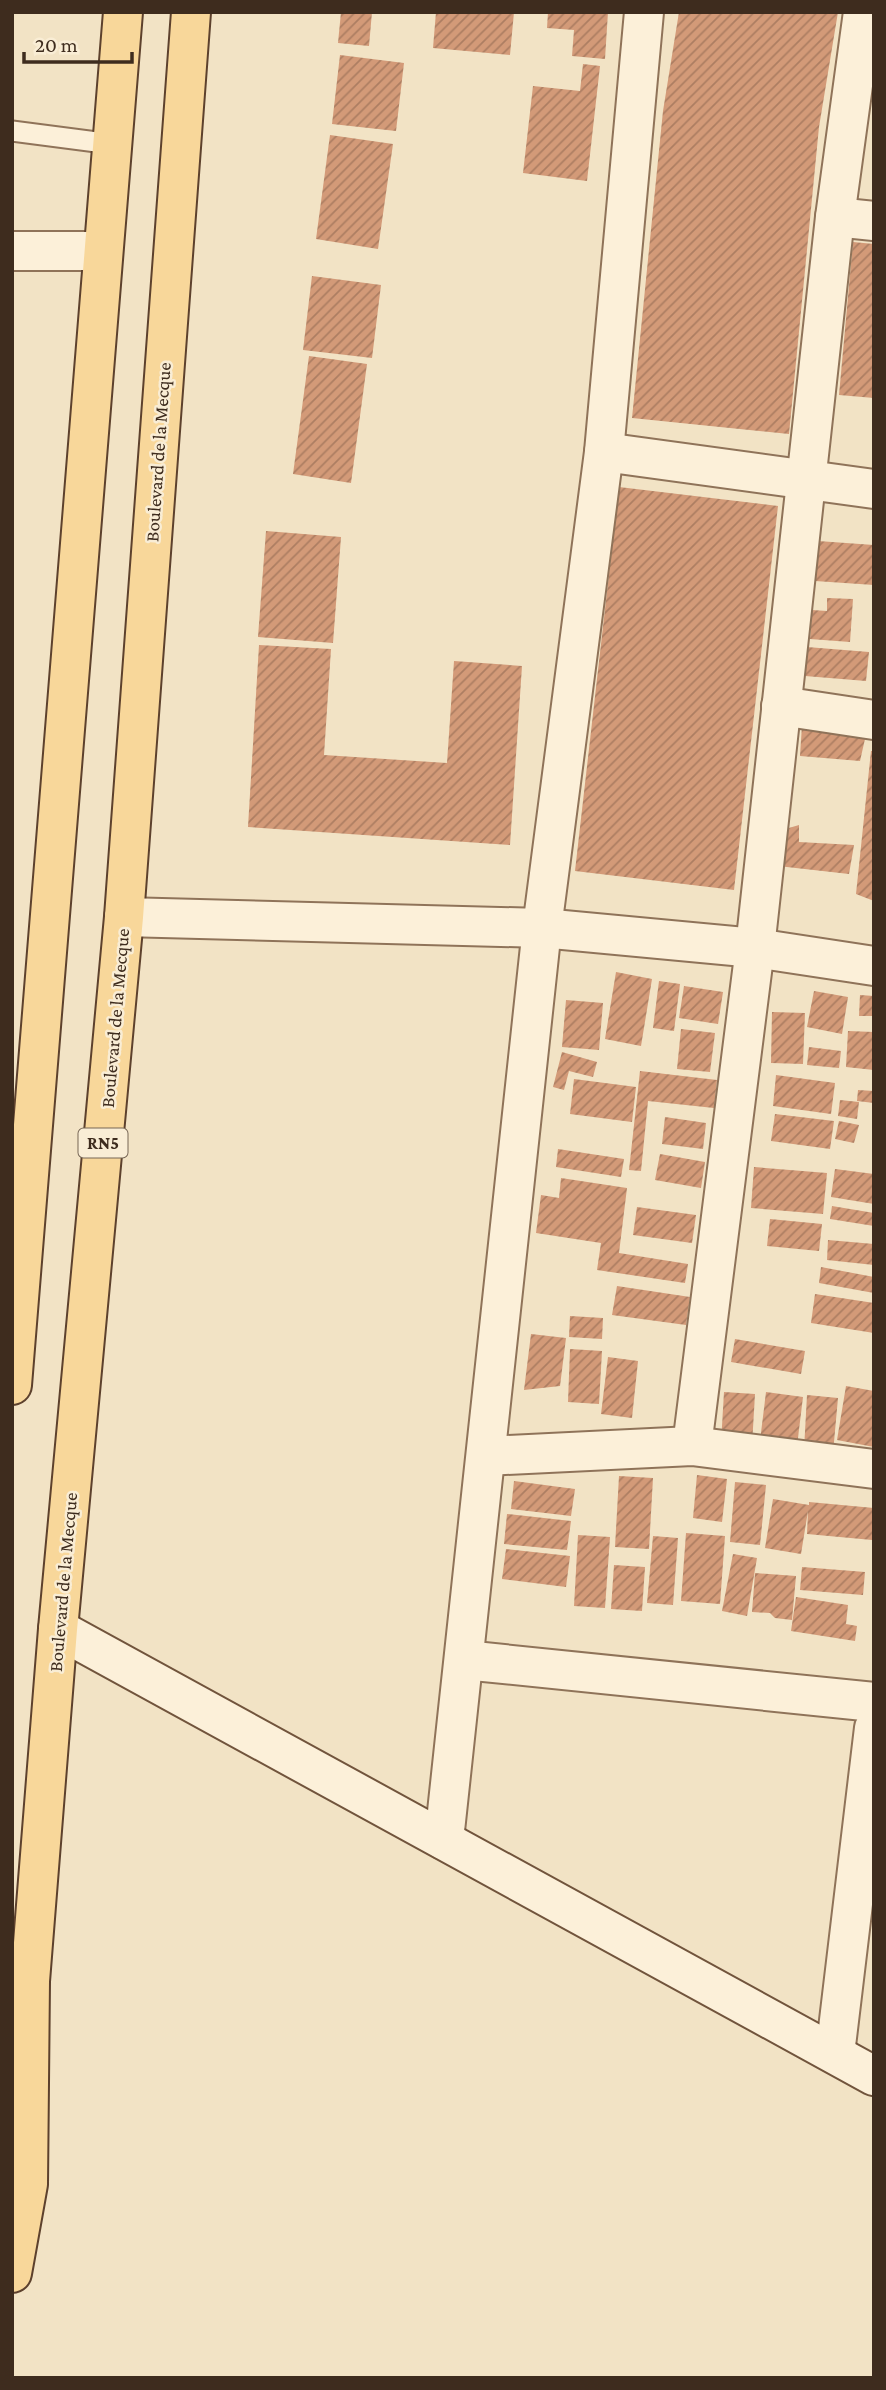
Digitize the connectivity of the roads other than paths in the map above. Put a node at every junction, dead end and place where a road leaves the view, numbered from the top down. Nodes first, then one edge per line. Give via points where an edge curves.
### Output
1 (123, 12) edge
2 (191, 12) edge
3 (644, 12) edge
4 (863, 12) edge
5 (12, 131) edge
6 (112, 144) junction
7 (835, 217) junction
8 (874, 221) edge
9 (12, 251) edge
10 (103, 251) junction
11 (604, 452) junction
12 (807, 480) junction
13 (874, 489) edge
14 (781, 706) junction
15 (874, 720) edge
16 (124, 917) junction
17 (542, 928) junction
18 (755, 948) junction
19 (874, 966) edge
20 (22, 1127) edge
21 (12, 1385) edge
22 (692, 1446) junction
23 (486, 1456) junction
24 (874, 1469) edge
25 (58, 1629) junction
26 (464, 1660) junction
27 (874, 1702) edge
28 (874, 1728) edge
29 (444, 1840) junction
30 (835, 2054) junction
31 (874, 2076) edge
32 (12, 2143) edge
33 (28, 2184) junction
34 (12, 2273) edge

1 - 6 main road
2 - 16 main road, Boulevard de la Mecque / RN5
3 - 11 street
4 - 7 street
5 - 6 lane
6 - 10 main road
7 - 8 street
7 - 12 street
9 - 10 street
10 - 20 main road
11 - 12 street
11 - 17 street
12 - 13 street
12 - 14 street
14 - 15 street
14 - 18 street
16 - 17 street
16 - 25 main road, Boulevard de la Mecque / RN5
17 - 18 street
17 - 23 street
18 - 19 street
18 - 22 street
20 - 21 main road
22 - 23 street
22 - 24 street
23 - 26 street
25 - 29 street
25 - 33 main road, Boulevard de la Mecque / RN5 via 30,1980
26 - 27 street
26 - 29 street
28 - 30 street
29 - 30 street
30 - 31 street
32 - 33 main road via 27,2167
33 - 34 main road, Boulevard de la Mecque / RN5

